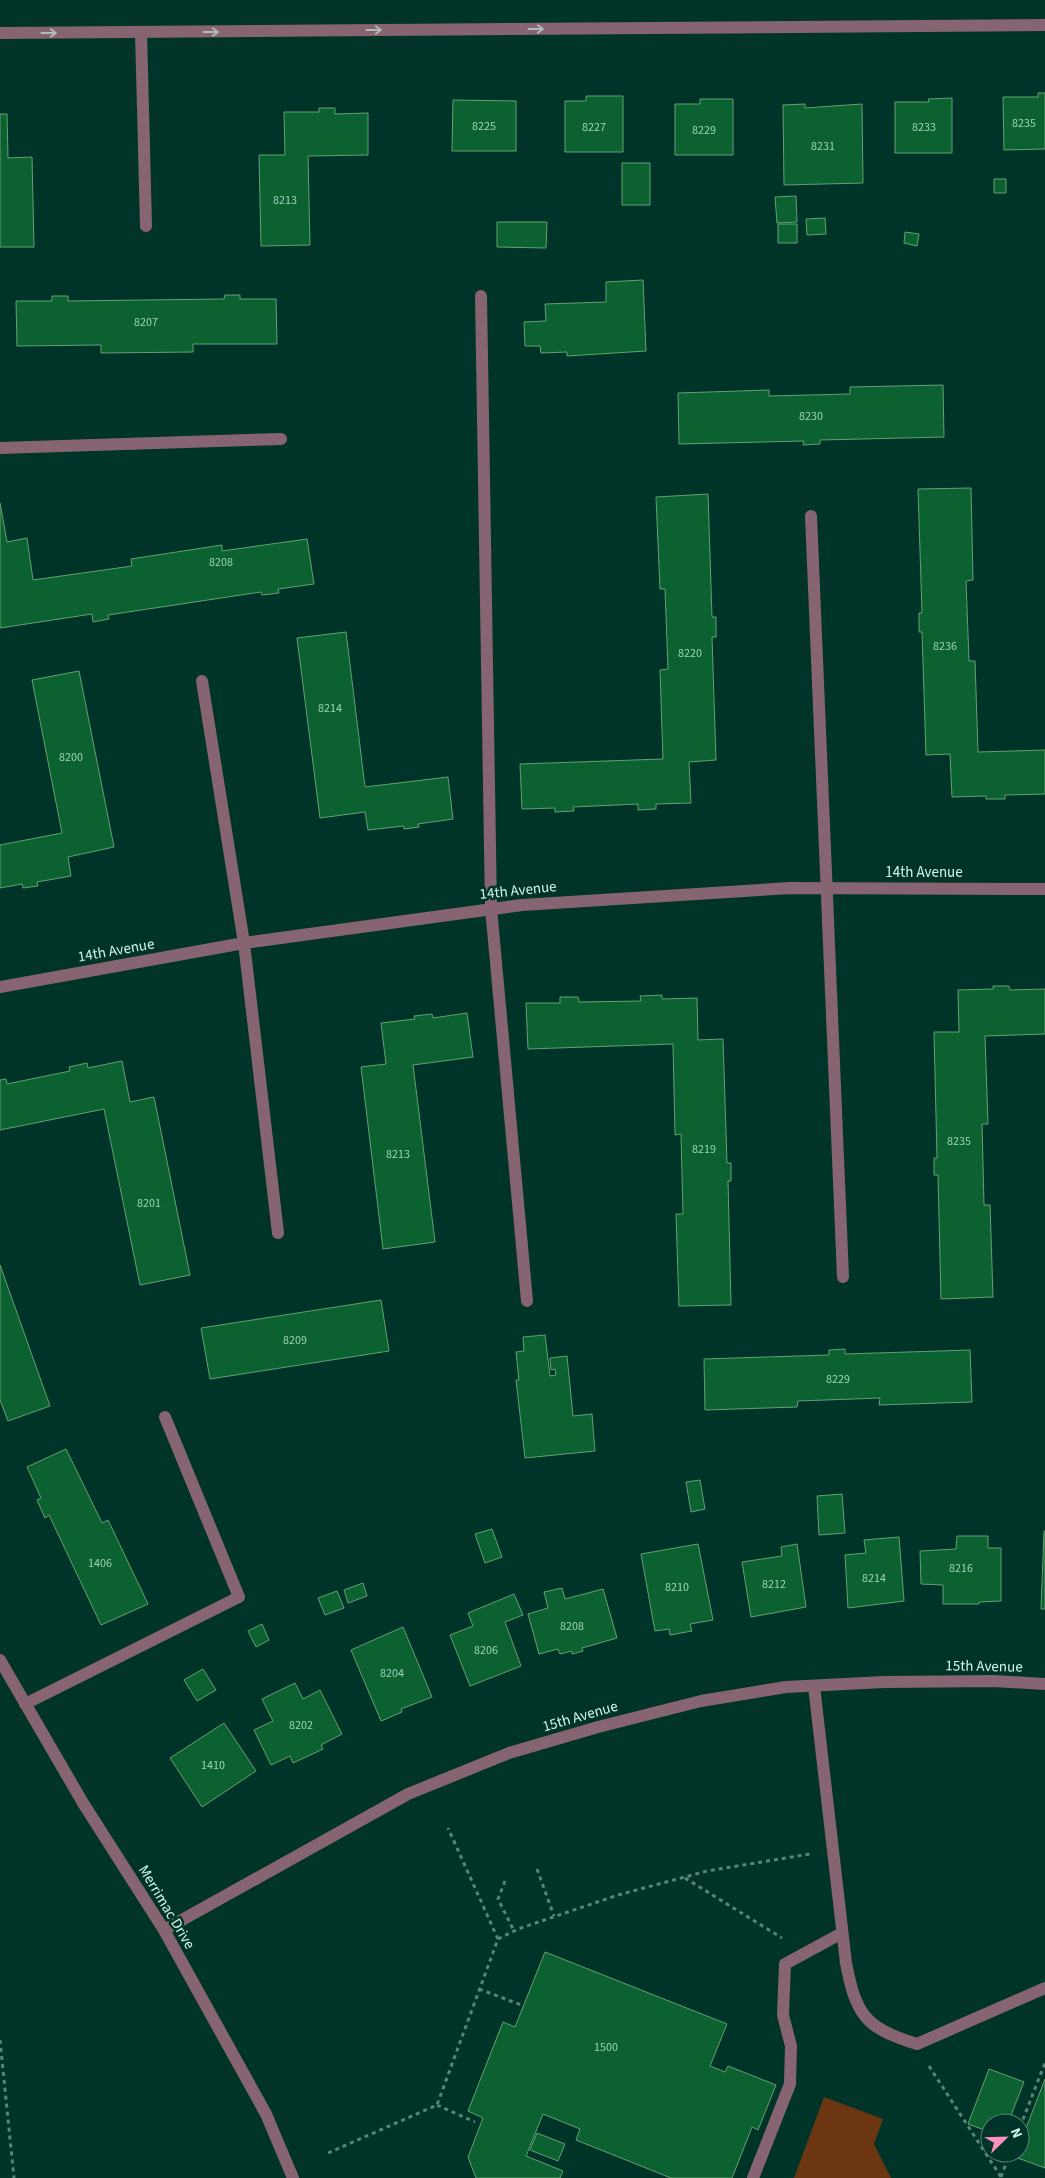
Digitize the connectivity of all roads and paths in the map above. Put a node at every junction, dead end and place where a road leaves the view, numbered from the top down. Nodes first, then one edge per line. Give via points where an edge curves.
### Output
1 (1045, 25) edge
2 (141, 32) junction
3 (0, 33) edge
4 (146, 226) dead end
5 (480, 296) dead end
6 (281, 439) dead end
7 (0, 448) edge
8 (811, 516) dead end
9 (202, 681) dead end
10 (827, 887) junction
11 (1045, 889) edge
12 (491, 908) junction
13 (244, 943) junction
14 (0, 988) edge
15 (278, 1233) dead end
16 (843, 1277) dead end
17 (527, 1301) dead end
18 (165, 1417) dead end
19 (0, 1660) edge
20 (1045, 1684) edge
21 (814, 1686) junction
22 (25, 1704) junction
23 (448, 1828) dead end
24 (832, 1850) junction
25 (537, 1869) dead end
26 (685, 1878) junction
27 (505, 1881) dead end
28 (554, 1916) junction
29 (164, 1930) junction
30 (514, 1931) junction
31 (842, 1933) junction
32 (498, 1939) junction
33 (806, 1953) junction
34 (1045, 1988) edge
35 (479, 1990) junction
36 (524, 2006) dead end
37 (0, 2040) edge
38 (917, 2044) junction
39 (1045, 2063) edge
40 (437, 2106) junction
41 (1025, 2113) edge
42 (475, 2122) dead end
43 (328, 2153) dead end
44 (1006, 2163) edge
45 (1000, 2177) edge
46 (14, 2178) edge
47 (293, 2178) edge
48 (753, 2178) edge

2 -> 1 street
3 -> 2 street
2 - 4 street
5 - 12 street
6 - 7 street
8 - 10 street
9 - 13 street
10 - 11 street, 14th Avenue
10 - 12 street, 14th Avenue
10 - 16 street
12 - 13 street, 14th Avenue
12 - 17 street
13 - 14 street, 14th Avenue
13 - 15 street
18 - 22 street via 239,1598
19 - 22 street, Merrimac Drive
20 - 21 street, 15th Avenue via 974,1682
21 - 24 street
21 - 29 street, 15th Avenue via 786,1687 701,1701 509,1754 408,1794
22 - 29 street, Merrimac Drive
23 - 32 path
24 - 26 path
24 - 31 street
25 - 28 path
26 - 28 path
26 - 33 path
27 - 30 path via 498,1899
28 - 30 path
29 - 47 street, Merrimac Drive via 266,2114
30 - 32 path
31 - 33 street
31 - 38 street via 851,1988 859,2008 870,2023
32 - 35 path
33 - 48 street via 785,1964 783,2015 791,2046 790,2084
34 - 38 street
35 - 36 path
35 - 40 path
37 - 46 path
38 - 45 path
39 - 41 path
40 - 42 path
40 - 43 path
44 - 45 path

